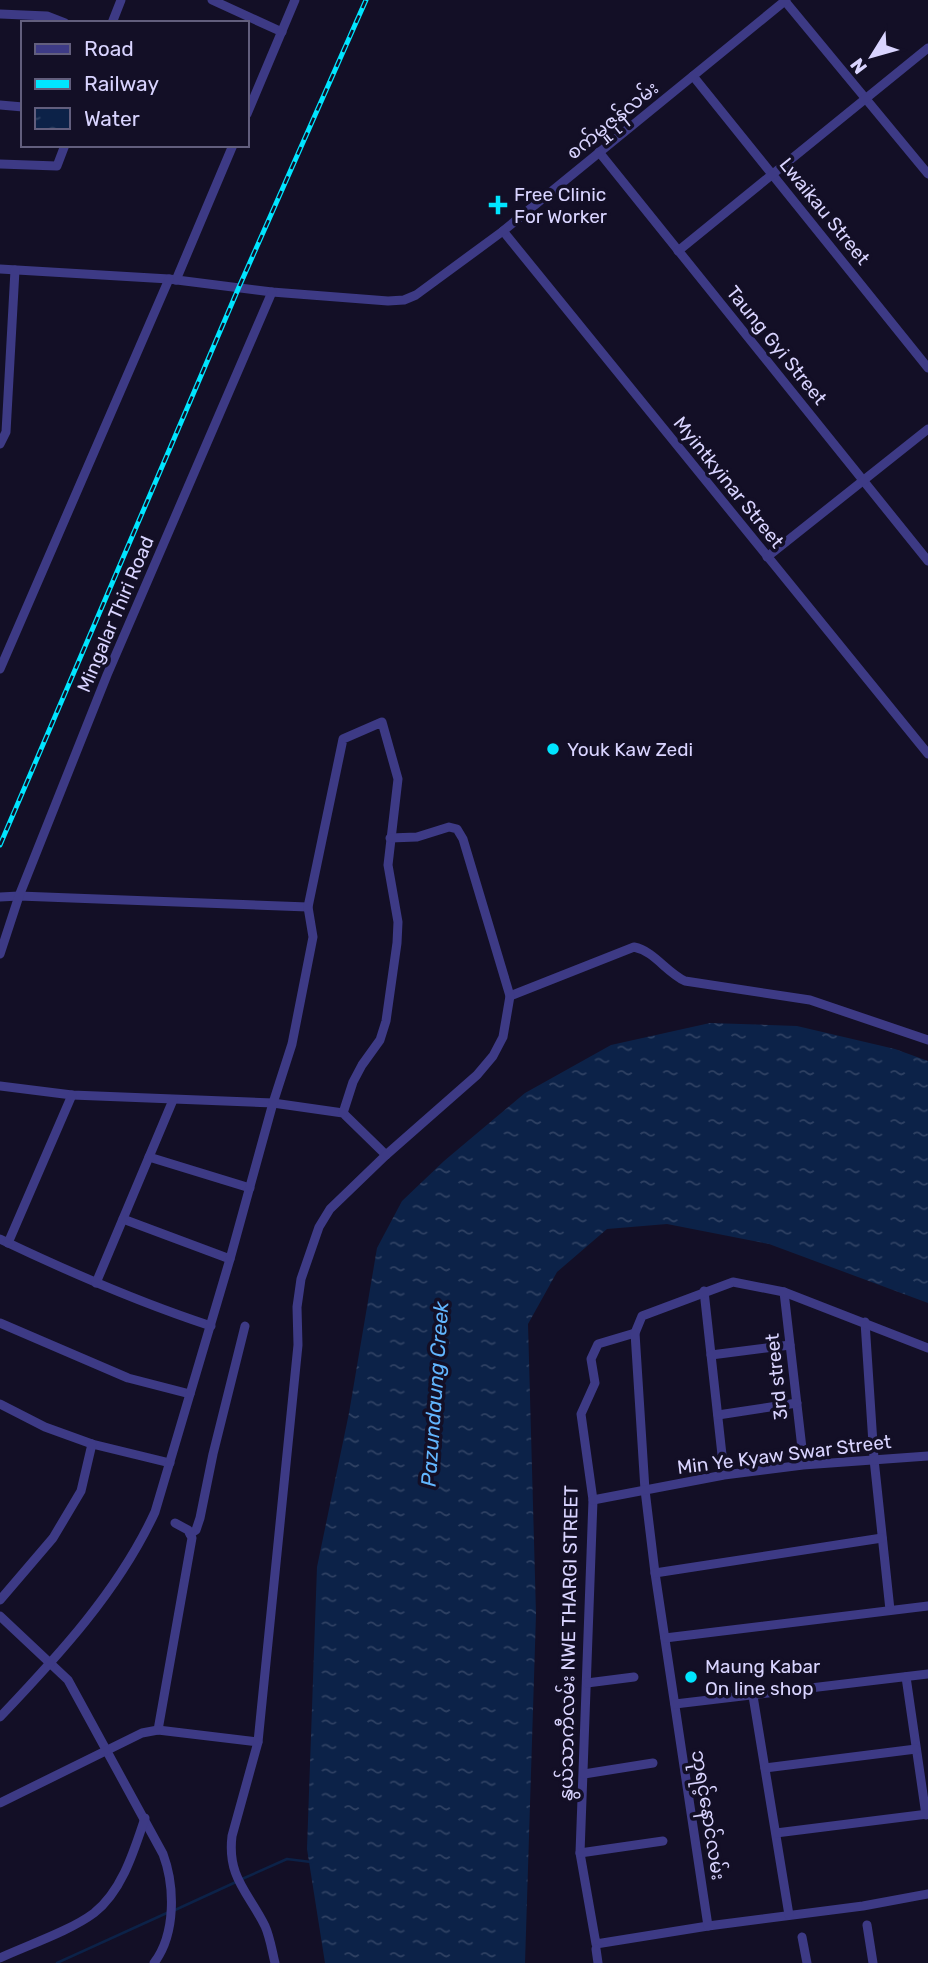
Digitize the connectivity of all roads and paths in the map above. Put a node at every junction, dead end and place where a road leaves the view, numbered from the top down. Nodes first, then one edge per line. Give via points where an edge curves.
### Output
1 (121, 0) edge
2 (212, 0) edge
3 (295, 0) edge
4 (785, 0) edge
5 (0, 14) edge
6 (60, 21) edge
7 (113, 21) edge
8 (282, 32) junction
9 (928, 48) edge
10 (693, 76) junction
11 (866, 98) junction
12 (0, 104) edge
13 (21, 107) edge
14 (248, 112) edge
15 (64, 147) edge
16 (232, 147) edge
17 (599, 152) junction
18 (0, 164) edge
19 (773, 174) junction
20 (928, 174) edge
21 (503, 230) junction
22 (678, 251) junction
23 (0, 269) edge
24 (15, 270) junction
25 (172, 279) junction
26 (272, 292) junction
27 (0, 353) edge
28 (11, 354) junction
29 (928, 368) edge
30 (928, 429) edge
31 (3, 432) edge
32 (0, 444) edge
33 (865, 481) junction
34 (767, 557) junction
35 (928, 561) edge
36 (0, 669) edge
37 (928, 754) edge
38 (390, 838) junction
39 (19, 896) junction
40 (0, 897) edge
41 (308, 907) junction
42 (0, 954) edge
43 (510, 996) junction
44 (928, 1040) edge
45 (0, 1086) edge
46 (72, 1094) junction
47 (173, 1100) junction
48 (273, 1103) junction
49 (343, 1113) junction
50 (386, 1155) junction
51 (149, 1157) junction
52 (250, 1188) junction
53 (123, 1219) junction
54 (4, 1241) edge
55 (230, 1259) junction
56 (96, 1283) junction
57 (704, 1292) junction
58 (784, 1292) junction
59 (865, 1322) junction
60 (0, 1323) edge
61 (211, 1326) junction
62 (245, 1326) dead end
63 (635, 1333) junction
64 (790, 1345) junction
65 (928, 1348) edge
66 (711, 1355) junction
67 (190, 1394) junction
68 (797, 1403) junction
69 (0, 1404) edge
70 (718, 1415) junction
71 (92, 1444) junction
72 (928, 1456) edge
73 (803, 1457) dead end
74 (874, 1459) junction
75 (170, 1463) junction
76 (723, 1464) dead end
77 (645, 1490) junction
78 (593, 1500) junction
79 (175, 1523) dead end
80 (190, 1534) junction
81 (883, 1538) junction
82 (655, 1573) junction
83 (0, 1600) edge
84 (928, 1606) edge
85 (890, 1610) junction
86 (0, 1616) edge
87 (665, 1639) junction
88 (52, 1663) junction
89 (928, 1674) edge
90 (634, 1677) dead end
91 (906, 1677) junction
92 (587, 1683) junction
93 (753, 1696) junction
94 (675, 1704) junction
95 (0, 1717) edge
96 (158, 1730) junction
97 (258, 1742) junction
98 (916, 1749) junction
99 (107, 1750) junction
100 (653, 1763) dead end
101 (765, 1768) junction
102 (584, 1774) junction
103 (0, 1803) edge
104 (927, 1814) edge
105 (145, 1818) junction
106 (776, 1833) junction
107 (663, 1841) dead end
108 (580, 1853) junction
109 (928, 1894) edge
110 (789, 1915) junction
111 (867, 1925) dead end
112 (708, 1926) junction
113 (802, 1937) dead end
114 (596, 1946) junction
115 (0, 1958) edge
116 (157, 1961) edge
117 (275, 1963) edge
118 (598, 1963) edge
119 (807, 1963) edge
120 (873, 1963) edge

1 - 7 street
2 - 8 street
3 - 8 street
4 - 10 street, စက်မှုဇုန်လမ်း
4 - 11 street
5 - 6 street
8 - 14 street
9 - 11 street
10 - 17 street, စက်မှုဇုန်လမ်း
10 - 19 street, Lwaikau Street
11 - 19 street
11 - 20 street
12 - 13 street
15 - 18 street via 57,166
16 - 25 street
17 - 21 street, စက်မှုဇုန်လမ်း
17 - 22 street, Taung Gyi Street
19 - 22 street
19 - 29 street, Lwaikau Street
21 - 26 street, စက်မှုဇုန်လမ်း via 404,300
21 - 34 street, Myintkyinar Street
22 - 33 street, Taung Gyi Street
23 - 24 street, စက်မှုဇုန်လမ်း
24 - 25 street, စက်မှုဇုန်လမ်း
24 - 28 street
25 - 26 street, စက်မှုဇုန်လမ်း
25 - 36 street
26 - 39 street, Mingalar Thiri Road via 107,675
27 - 28 street
28 - 31 street
30 - 33 street
31 - 32 street
33 - 34 street
33 - 35 street, Taung Gyi Street
34 - 37 street, Myintkyinar Street
38 - 41 street via 398,779 382,722 343,739
38 - 43 street via 457,829
38 - 49 street via 388,864 398,922 386,1021 380,1040 353,1082
39 - 40 street
39 - 41 street
39 - 42 street, Mingalar Thiri Road
41 - 48 street via 313,937 292,1044
43 - 44 street via 634,947 645,949 684,982 810,1000
43 - 50 street via 503,1037 493,1056
45 - 46 street
46 - 47 street
46 - 54 street
47 - 48 street
47 - 51 street
48 - 49 street
48 - 52 street
49 - 50 street
50 - 97 street via 330,1209 300,1279 298,1345
51 - 52 street
51 - 53 street
52 - 55 street
53 - 55 street
53 - 56 street
54 - 56 street
55 - 61 street
56 - 61 street
57 - 58 street via 733,1282
57 - 63 street via 642,1316
57 - 66 street
58 - 59 street
58 - 64 street, 3rd street
59 - 65 street
59 - 74 street
60 - 67 street via 128,1378
61 - 67 street
62 - 80 street via 198,1526
63 - 77 street, ဘုရင့်နောင်လမ်း
63 - 78 street, နွယ်သာကီလမ်း NWE THARGI STREET via 600,1342 591,1359 595,1383 581,1414
64 - 66 street
64 - 68 street, 3rd street
66 - 70 street
67 - 75 street
68 - 70 street
68 - 73 street, 3rd street
69 - 71 street
70 - 76 street
71 - 75 street
71 - 83 street via 81,1491 53,1538
72 - 74 street, Min Ye Kyaw Swar Street
74 - 77 street, Min Ye Kyaw Swar Street via 724,1475
74 - 81 street
75 - 88 street via 139,1547
77 - 78 street, Min Ye Kyaw Swar Street
77 - 82 street, ဘုရင့်နောင်လမ်း
78 - 92 street, နွယ်သာကီလမ်း NWE THARGI STREET
79 - 80 street
80 - 96 street
81 - 82 street
81 - 85 street
82 - 87 street, ဘုရင့်နောင်လမ်း
84 - 85 street
85 - 87 street
86 - 88 street
87 - 94 street, ဘုရင့်နောင်လမ်း
88 - 95 street
88 - 99 street via 68,1680
89 - 91 street
90 - 92 street
91 - 93 street
91 - 98 street
92 - 102 street, နွယ်သာကီလမ်း NWE THARGI STREET
93 - 94 street
93 - 101 street
94 - 112 street, ဘုရင့်နောင်လမ်း
96 - 97 street
96 - 99 street
97 - 117 street via 230,1851 240,1887 266,1929
98 - 101 street
98 - 104 street
99 - 103 street
99 - 105 street
100 - 102 street
101 - 106 street
102 - 108 street, နွယ်သာကီလမ်း NWE THARGI STREET
104 - 106 street
105 - 115 street via 117,1886 94,1913
105 - 116 street via 170,1873 171,1919
106 - 110 street
107 - 108 street
108 - 114 street, နွယ်သာကီလမ်း NWE THARGI STREET
109 - 110 street
110 - 112 street
111 - 120 street
112 - 114 street
113 - 119 street
114 - 118 street, နွယ်သာကီလမ်း NWE THARGI STREET

